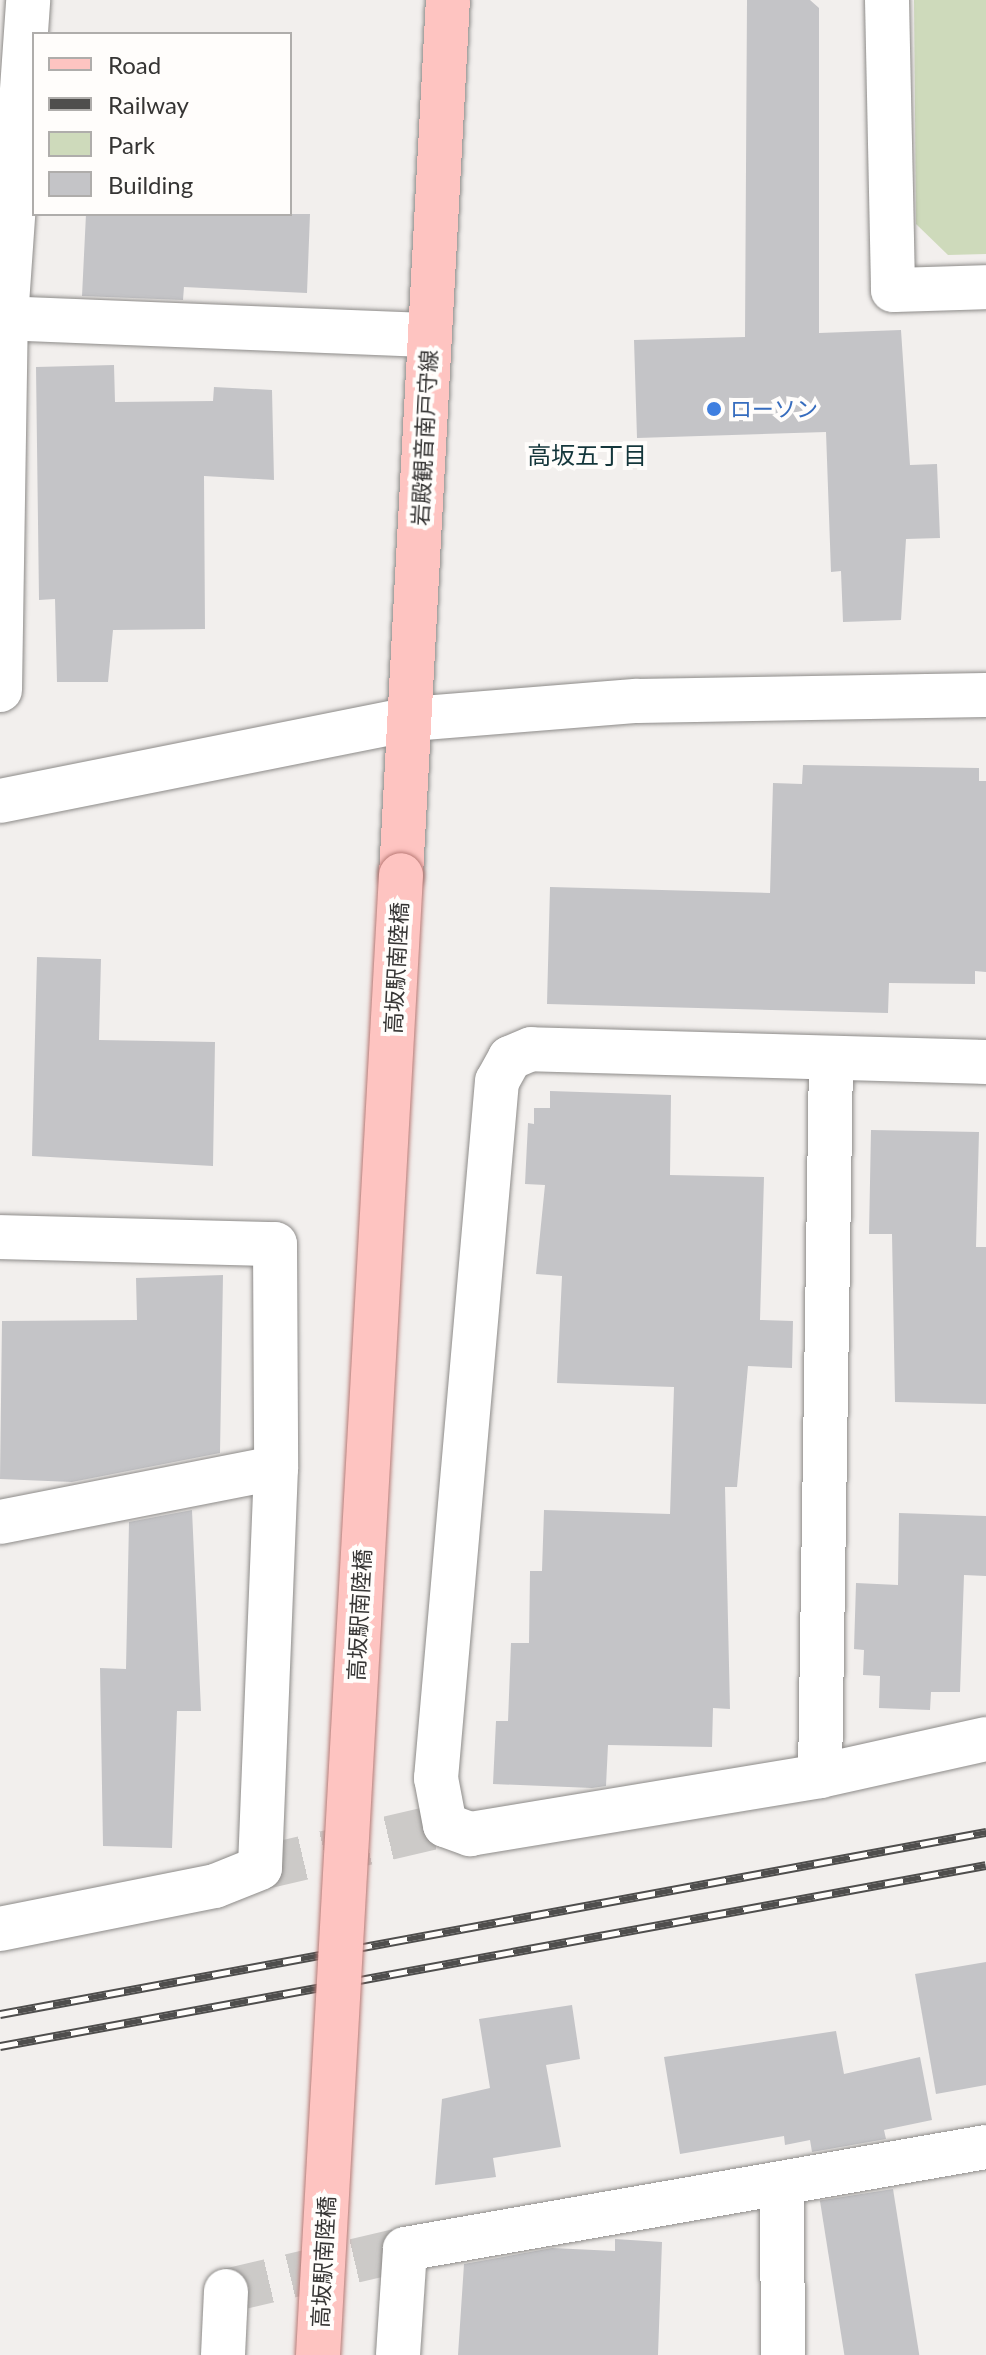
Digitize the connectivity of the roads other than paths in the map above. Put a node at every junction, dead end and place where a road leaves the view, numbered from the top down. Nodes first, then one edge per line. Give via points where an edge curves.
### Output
1 (28, 0) edge
2 (448, 0) edge
3 (887, 0) edge
4 (986, 287) edge
5 (3, 318) edge
6 (429, 335) junction
7 (0, 690) edge
8 (986, 695) edge
9 (411, 719) junction
10 (0, 801) edge
11 (401, 875) joint
12 (831, 1058) junction
13 (986, 1062) edge
14 (0, 1237) edge
15 (276, 1468) junction
16 (0, 1522) edge
17 (986, 1739) edge
18 (820, 1776) junction
19 (0, 1929) edge
20 (986, 2147) edge
21 (782, 2184) junction
22 (226, 2291) dead end
23 (223, 2355) edge
24 (318, 2355) edge
25 (398, 2355) edge
26 (783, 2355) edge

1 - 5 street
2 - 6 main road, 岩殿観音南戸守線
3 - 4 street via 893,290
5 - 6 street
5 - 7 street
6 - 9 main road, 岩殿観音南戸守線
8 - 9 street via 637,701
9 - 10 street
9 - 11 main road, 岩殿観音南戸守線
11 - 24 main road, 高坂駅南陸橋, bridge
12 - 13 street
12 - 18 street
12 - 18 street via 531,1049 510,1058 497,1081 436,1778 445,1825 470,1834
14 - 15 street via 275,1244
15 - 16 street
15 - 19 street via 260,1868 215,1886
17 - 18 street
20 - 21 street
21 - 25 street via 405,2249
21 - 26 street
22 - 23 street

